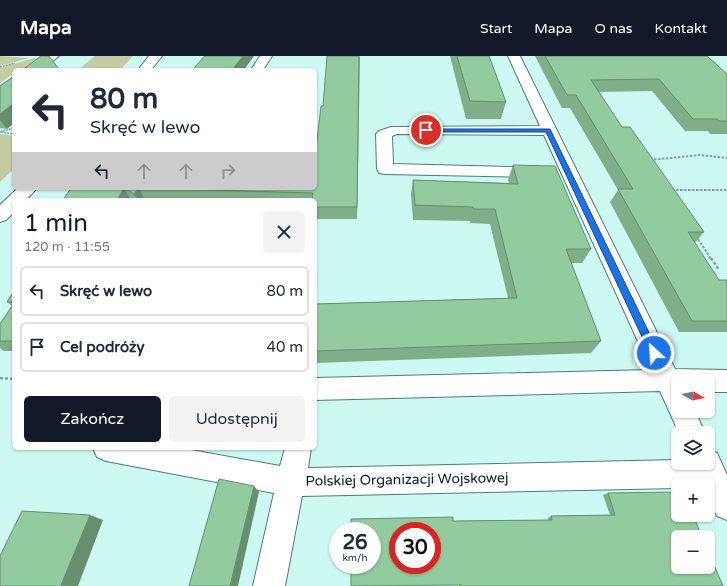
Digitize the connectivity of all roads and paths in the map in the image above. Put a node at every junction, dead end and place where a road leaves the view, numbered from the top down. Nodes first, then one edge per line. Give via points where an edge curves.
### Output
1 (33, 56) edge
2 (156, 56) edge
3 (266, 56) edge
4 (514, 56) edge
5 (51, 57) edge
6 (37, 68) edge
7 (146, 68) edge
8 (258, 68) edge
9 (12, 129) edge
10 (548, 131) junction
11 (0, 132) edge
12 (12, 134) edge
13 (726, 158) edge
14 (645, 160) edge
15 (568, 172) junction
16 (26, 190) edge
17 (665, 190) edge
18 (727, 190) edge
19 (18, 198) edge
20 (12, 204) edge
21 (0, 216) edge
22 (694, 233) edge
23 (719, 270) dead end
24 (0, 378) edge
25 (12, 379) edge
26 (668, 380) junction
27 (727, 381) edge
28 (671, 387) edge
29 (317, 389) edge
30 (117, 450) edge
31 (298, 450) edge
32 (671, 469) edge
33 (710, 470) edge
34 (291, 482) junction
35 (727, 506) edge
36 (269, 586) edge

1 - 5 street
2 - 7 street
3 - 8 street
4 - 10 street
5 - 6 street
9 - 11 path
10 - 15 street
10 - 15 street via 391,131 384,134 385,169
11 - 12 path
13 - 14 path via 700,155
15 - 26 street
16 - 19 street
17 - 18 path
20 - 21 street
22 - 23 path
24 - 25 path
26 - 27 street
26 - 28 street
26 - 29 street
30 - 34 street, Polskiej Organizacji Wojskowej
31 - 34 street
32 - 34 street, Polskiej Organizacji Wojskowej
33 - 35 street
34 - 36 street

